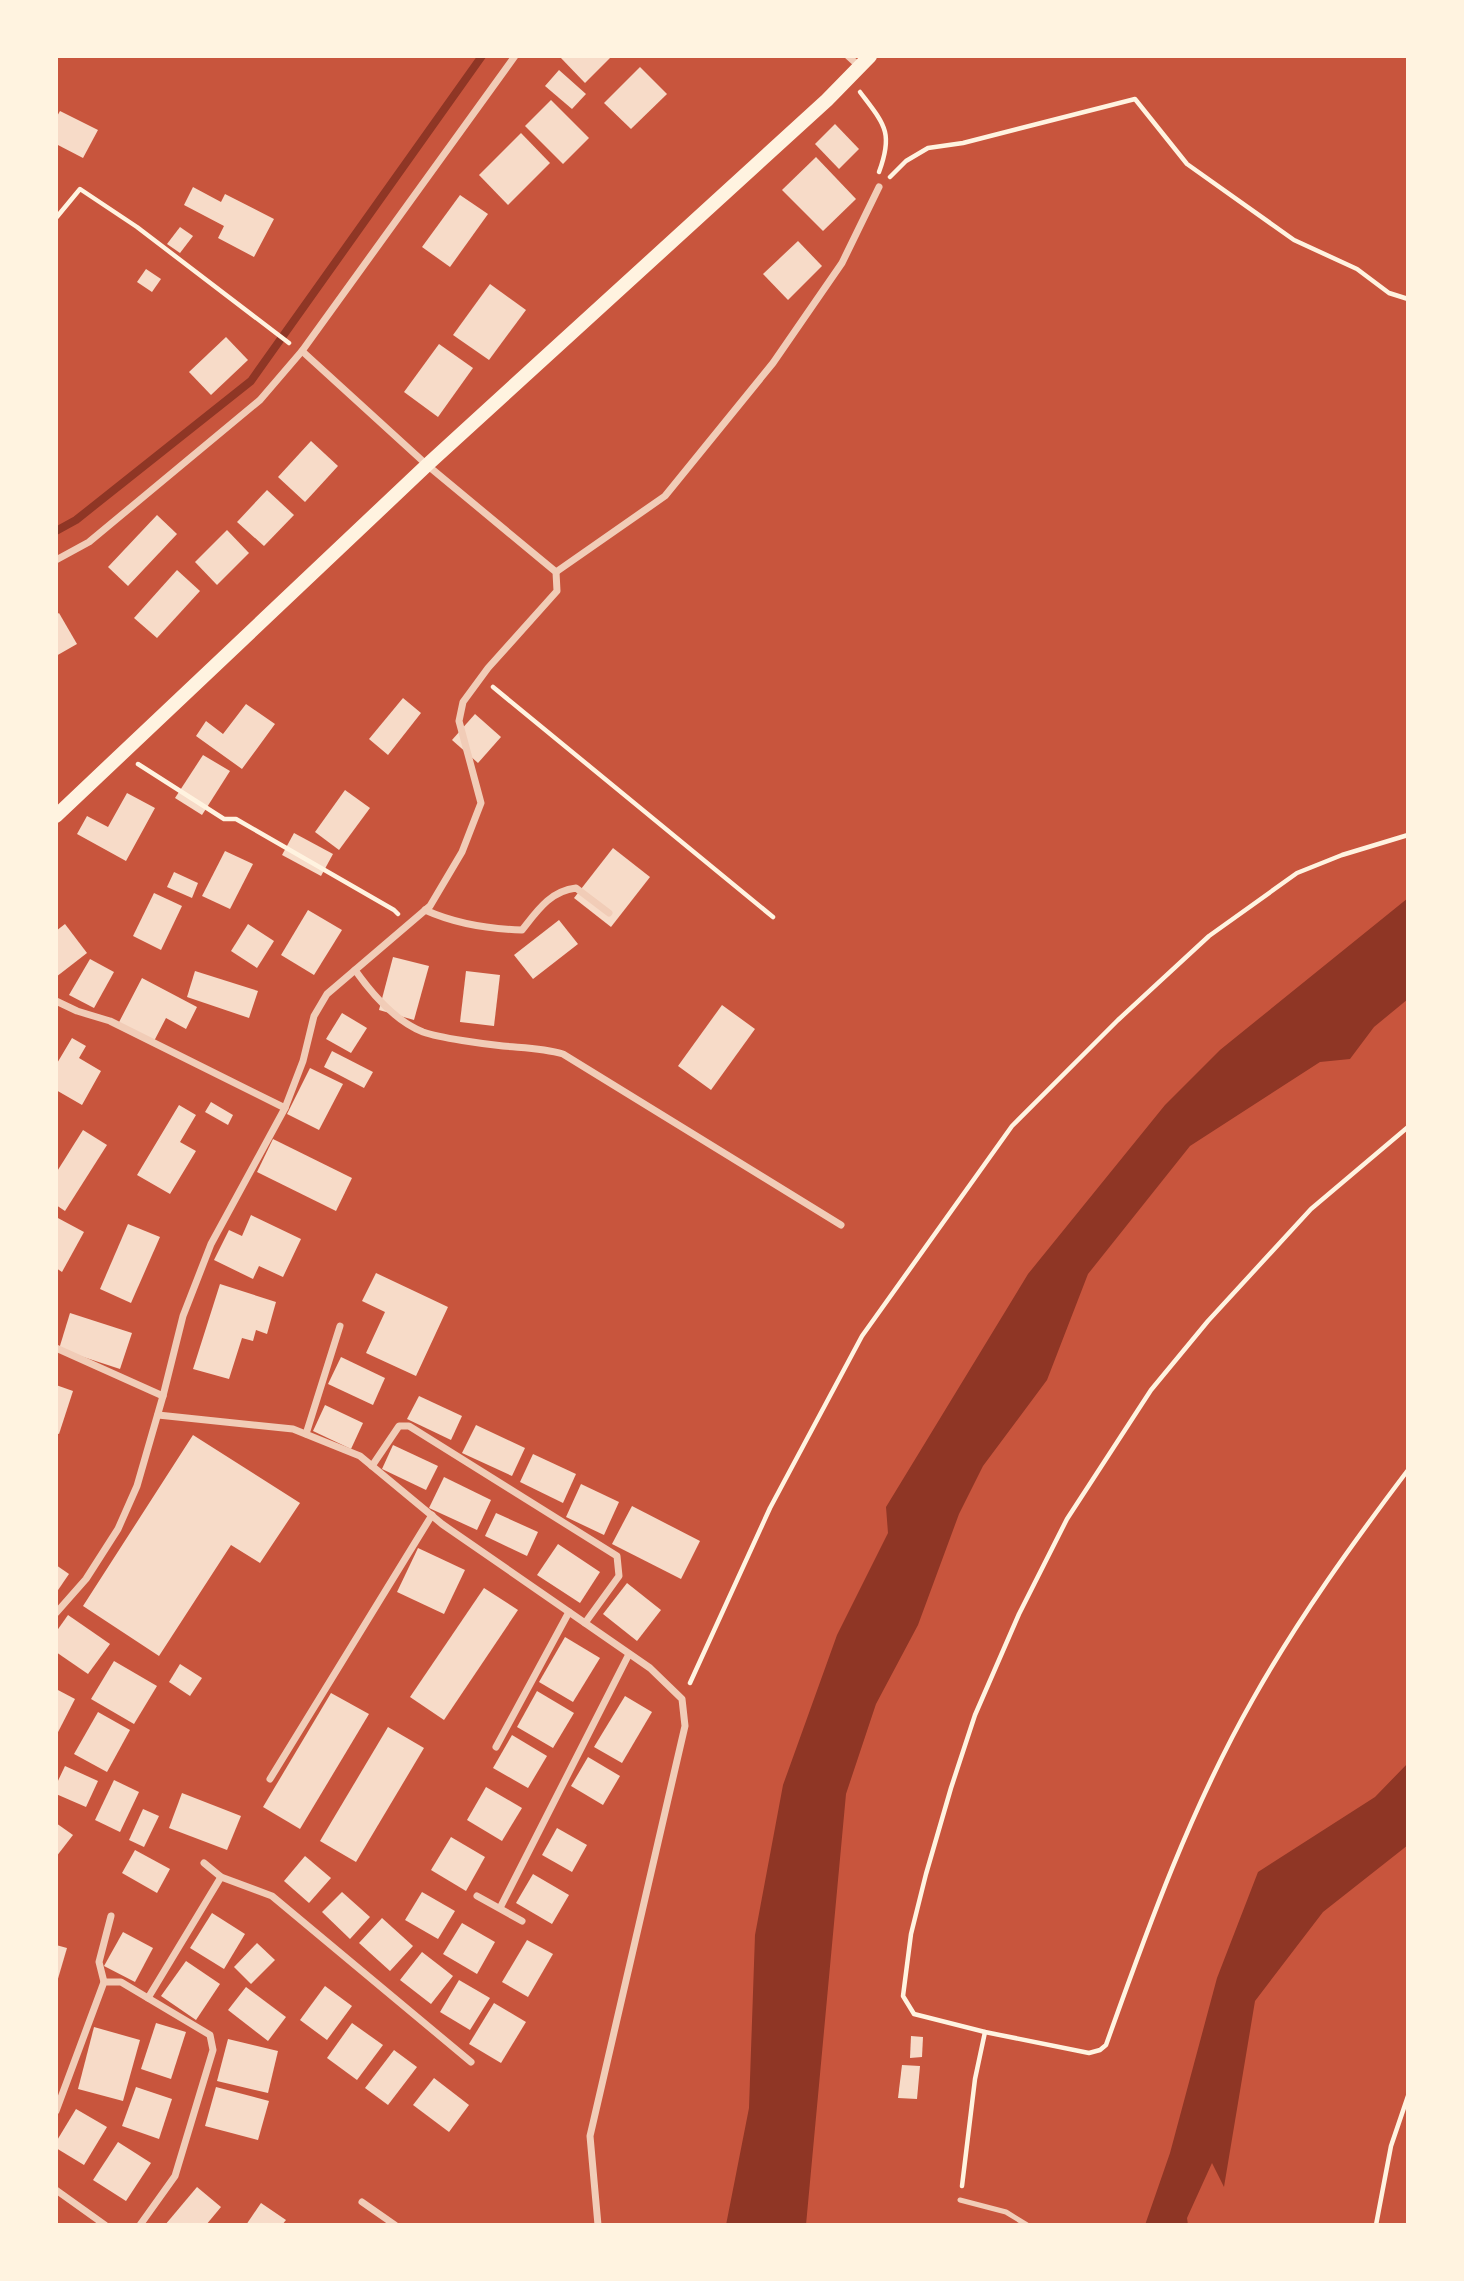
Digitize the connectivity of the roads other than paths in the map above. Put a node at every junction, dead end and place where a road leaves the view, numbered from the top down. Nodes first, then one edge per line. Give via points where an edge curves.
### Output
1 (515, 56) edge
2 (856, 64) edge
3 (879, 187) road end
4 (302, 351) junction
5 (427, 465) junction
6 (56, 560) edge
7 (556, 572) junction
8 (56, 816) edge
9 (425, 910) junction
10 (609, 913) dead end
11 (355, 971) junction
12 (56, 1001) edge
13 (285, 1108) junction
14 (841, 1225) dead end
15 (340, 1326) dead end
16 (56, 1348) edge
17 (163, 1396) junction
18 (158, 1415) junction
19 (306, 1434) junction
20 (372, 1466) junction
21 (432, 1516) junction
22 (569, 1612) junction
23 (56, 1614) edge
24 (585, 1623) junction
25 (629, 1654) junction
26 (496, 1747) dead end
27 (270, 1779) dead end
28 (204, 1863) dead end
29 (221, 1877) junction
30 (477, 1896) dead end
31 (500, 1908) junction
32 (111, 1916) dead end
33 (522, 1921) dead end
34 (104, 1982) junction
35 (148, 1998) junction
36 (471, 2062) dead end
37 (56, 2111) edge
38 (56, 2190) edge
39 (960, 2200) dead end
40 (362, 2202) dead end
41 (105, 2225) edge
42 (140, 2225) edge
43 (394, 2225) edge
44 (598, 2225) edge
45 (1027, 2225) edge

1 - 4 street
2 - 5 main road via 817,109
3 - 7 street via 842,263 773,363 665,496
4 - 5 street
4 - 6 street via 260,400 89,542
5 - 7 street
5 - 8 main road
7 - 9 street via 557,591 463,702 459,721 481,803 462,852
9 - 10 street via 492,929 522,930 547,899 576,888
9 - 11 street
11 - 13 street via 327,994 314,1016
11 - 14 street via 371,992 409,1025 425,1033 563,1054
12 - 13 street via 110,1021
13 - 17 street via 211,1244 183,1316
15 - 19 street
16 - 17 street
17 - 18 street
18 - 19 street
18 - 23 street via 137,1486 118,1529 86,1579
19 - 20 street via 360,1456
20 - 21 street
20 - 24 street via 399,1426 409,1426 617,1556 620,1576
21 - 22 street
21 - 27 street
22 - 24 street
22 - 26 street
24 - 25 street
25 - 31 street
25 - 44 street via 682,1699 685,1726 590,2136
28 - 29 street
29 - 35 street
29 - 36 street via 272,1896
30 - 31 street
31 - 33 street
32 - 34 street via 99,1962
34 - 35 street via 121,1982
34 - 37 street
35 - 42 street via 209,2035 213,2050 175,2176
38 - 41 street
39 - 45 lane via 1006,2212
40 - 43 street

